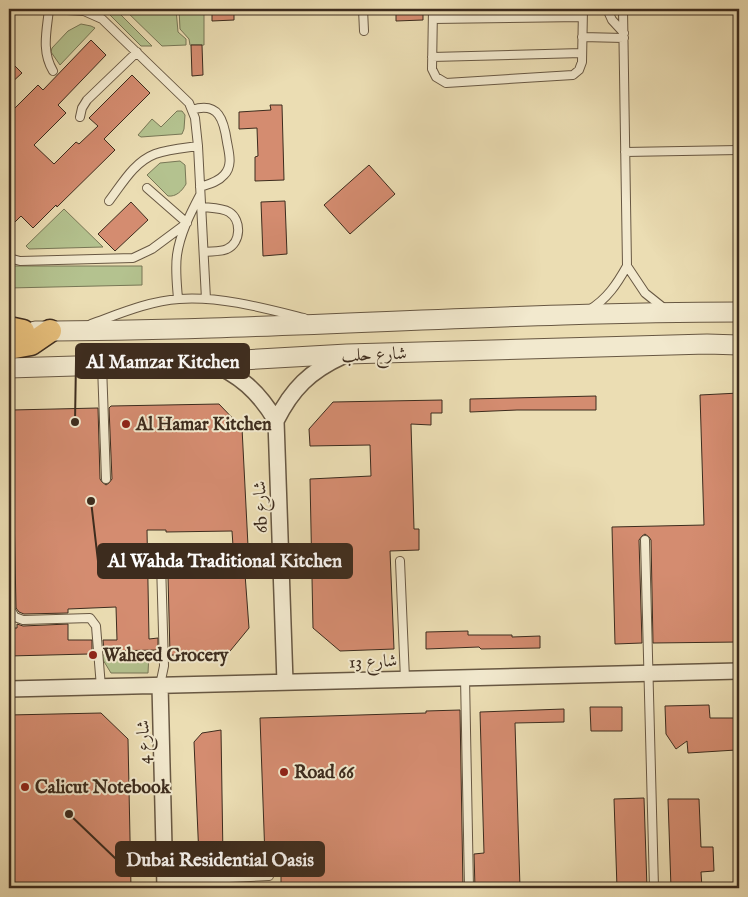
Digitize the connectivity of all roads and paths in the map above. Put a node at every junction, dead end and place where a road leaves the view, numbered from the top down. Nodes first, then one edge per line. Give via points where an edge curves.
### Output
1 (48, 9) edge
2 (363, 9) edge
3 (433, 9) edge
4 (607, 9) edge
5 (624, 9) edge
6 (9, 10) edge
7 (582, 13) edge
8 (433, 19) junction
9 (364, 31) dead end
10 (624, 36) junction
11 (582, 37) junction
12 (137, 52) junction
13 (582, 53) junction
14 (432, 57) junction
15 (53, 71) dead end
16 (192, 110) junction
17 (80, 117) dead end
18 (198, 146) junction
19 (739, 150) edge
20 (625, 152) junction
21 (147, 188) dead end
22 (200, 190) junction
23 (109, 201) dead end
24 (202, 207) junction
25 (186, 223) junction
26 (204, 252) junction
27 (9, 258) edge
28 (627, 266) junction
29 (178, 299) junction
30 (206, 299) junction
31 (671, 312) junction
32 (739, 312) edge
33 (581, 315) junction
34 (327, 324) junction
35 (60, 331) junction
36 (12, 334) edge
37 (739, 339) edge
38 (707, 344) junction
39 (739, 345) edge
40 (347, 354) junction
41 (207, 362) junction
42 (102, 365) junction
43 (9, 368) edge
44 (276, 421) junction
45 (106, 479) dead end
46 (645, 540) dead end
47 (280, 551) junction
48 (400, 561) dead end
49 (9, 608) edge
50 (739, 671) edge
51 (649, 672) junction
52 (465, 677) junction
53 (406, 679) junction
54 (285, 682) junction
55 (160, 685) junction
56 (101, 687) junction
57 (9, 689) edge
58 (270, 876) dead end
59 (165, 885) edge
60 (469, 888) edge
61 (654, 888) edge

1 - 6 lane
1 - 12 lane via 84,11 97,16
1 - 15 lane via 45,46
2 - 9 lane
3 - 8 lane
4 - 10 lane
5 - 10 lane
7 - 8 lane
7 - 11 lane
8 - 14 lane
10 - 11 lane
10 - 20 lane
11 - 13 lane
12 - 16 lane
12 - 17 lane via 87,100
13 - 14 lane
13 - 14 lane via 579,70 569,76 446,83 434,74
16 - 18 lane via 196,118
16 - 22 lane via 210,108 220,115 225,125 230,160 224,176
18 - 22 lane
18 - 23 lane via 149,157 135,167
19 - 20 lane
20 - 28 lane
21 - 25 lane
22 - 24 lane
22 - 25 lane
24 - 26 lane
24 - 26 lane via 230,213 236,219 238,231 233,246
25 - 27 lane via 164,241 133,258 20,261
25 - 29 lane via 177,257
26 - 30 lane
28 - 31 lane via 645,293
28 - 33 lane via 608,295
29 - 30 lane
29 - 35 lane
30 - 34 lane
31 - 32 street, شارع حلب
31 - 33 street, شارع حلب
33 - 34 street, شارع حلب
34 - 35 street, شارع حلب
35 - 36 main road via 31,344
37 - 38 street
38 - 39 street, شارع حلب
38 - 40 street, شارع حلب
40 - 41 street, شارع حلب
40 - 44 street via 329,362 297,387
41 - 42 street, شارع حلب
41 - 44 street via 224,368 255,390
42 - 43 street, شارع حلب
42 - 45 lane
44 - 47 street, 6b شارع
46 - 51 lane
47 - 54 street, 6b شارع
47 - 55 lane via 175,552 165,556 162,563 164,666
48 - 53 lane
49 - 56 lane via 14,617 23,620 90,618 94,621
50 - 51 street, شارع 13
51 - 52 street, شارع 13
51 - 61 lane
52 - 53 street, شارع 13
52 - 60 lane
53 - 54 street, شارع 13
54 - 55 street, شارع 13
55 - 56 street, شارع 13
55 - 59 street, شارع 4
56 - 57 street, شارع 13
58 - 59 lane

